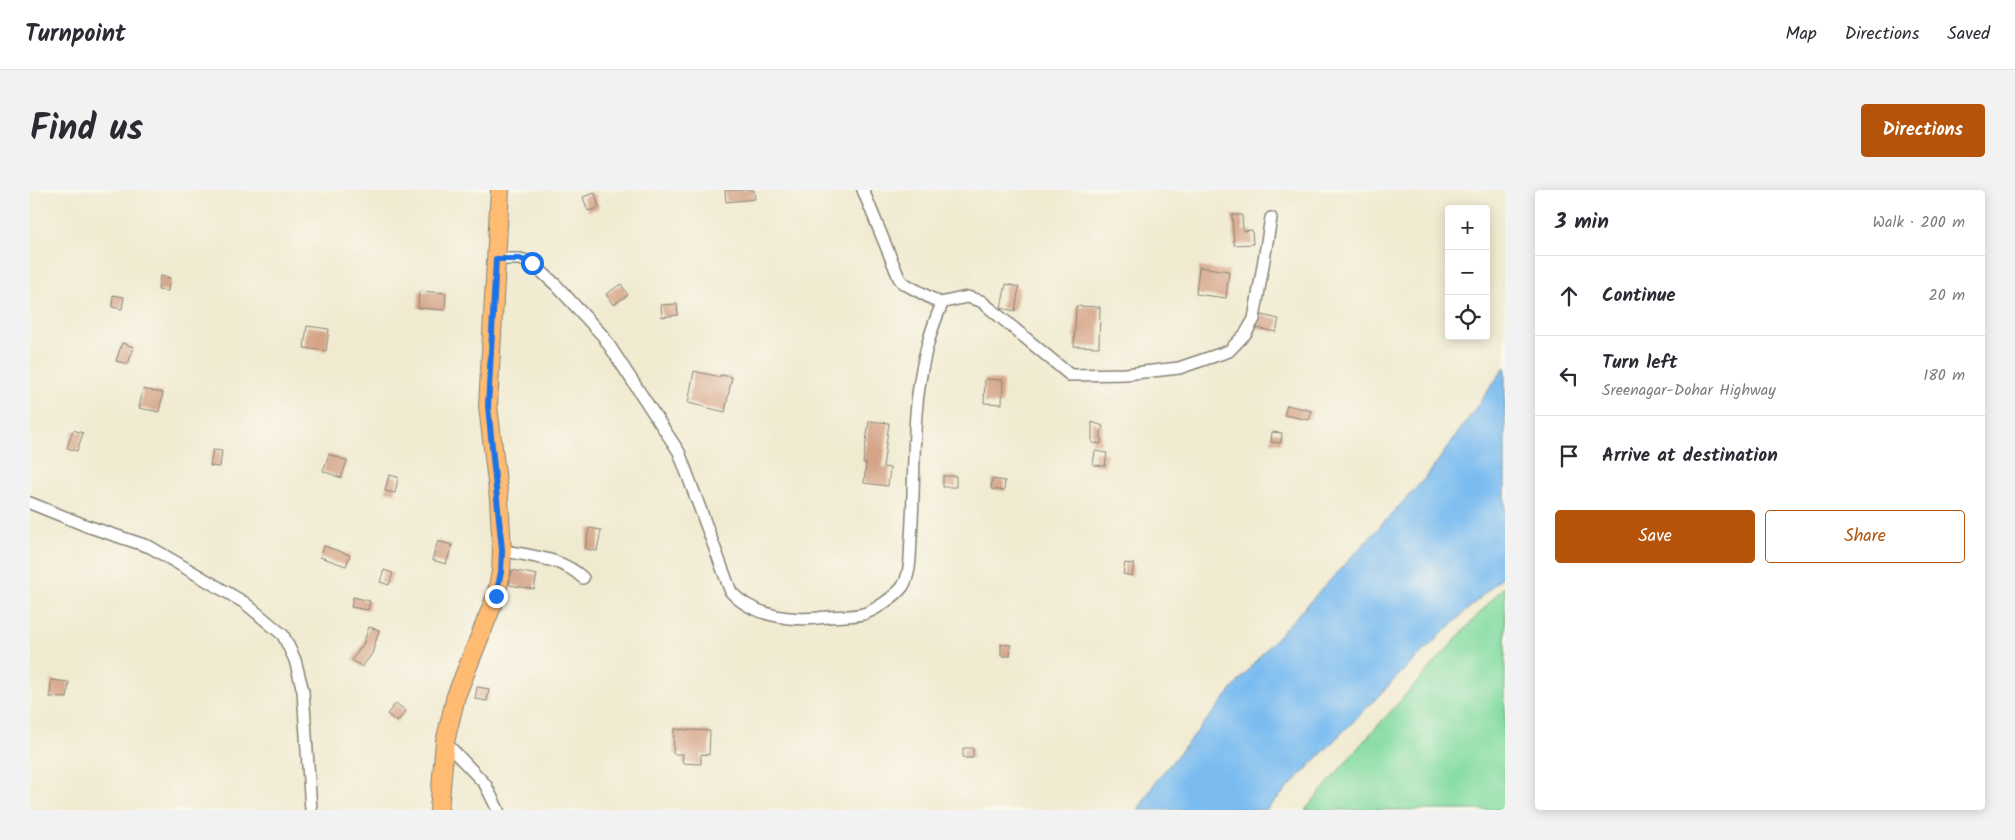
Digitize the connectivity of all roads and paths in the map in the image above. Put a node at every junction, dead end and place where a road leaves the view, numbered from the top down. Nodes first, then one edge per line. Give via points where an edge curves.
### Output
1 (500, 190) edge
2 (863, 190) edge
3 (1271, 218) dead end
4 (496, 259) junction
5 (942, 304) junction
6 (30, 504) edge
7 (502, 550) junction
8 (583, 578) dead end
9 (445, 742) junction
10 (311, 810) edge
11 (439, 810) edge
12 (498, 810) edge

1 - 4 main road
2 - 5 street via 899,278 910,288
3 - 5 street via 1254,319 1246,333 1229,351 1179,368 1126,374 1070,375 981,301 967,297
4 - 5 street via 520,259 532,263 603,336 679,452 731,592 740,602 783,617 806,619 864,614 886,602 902,587 907,576 911,546 916,413 922,371
4 - 7 main road via 488,406
6 - 10 street via 150,547 245,603 283,635 296,660 303,691
7 - 8 street via 556,562 573,568
7 - 9 main road via 496,596 456,696
9 - 11 main road
9 - 12 street via 485,784

